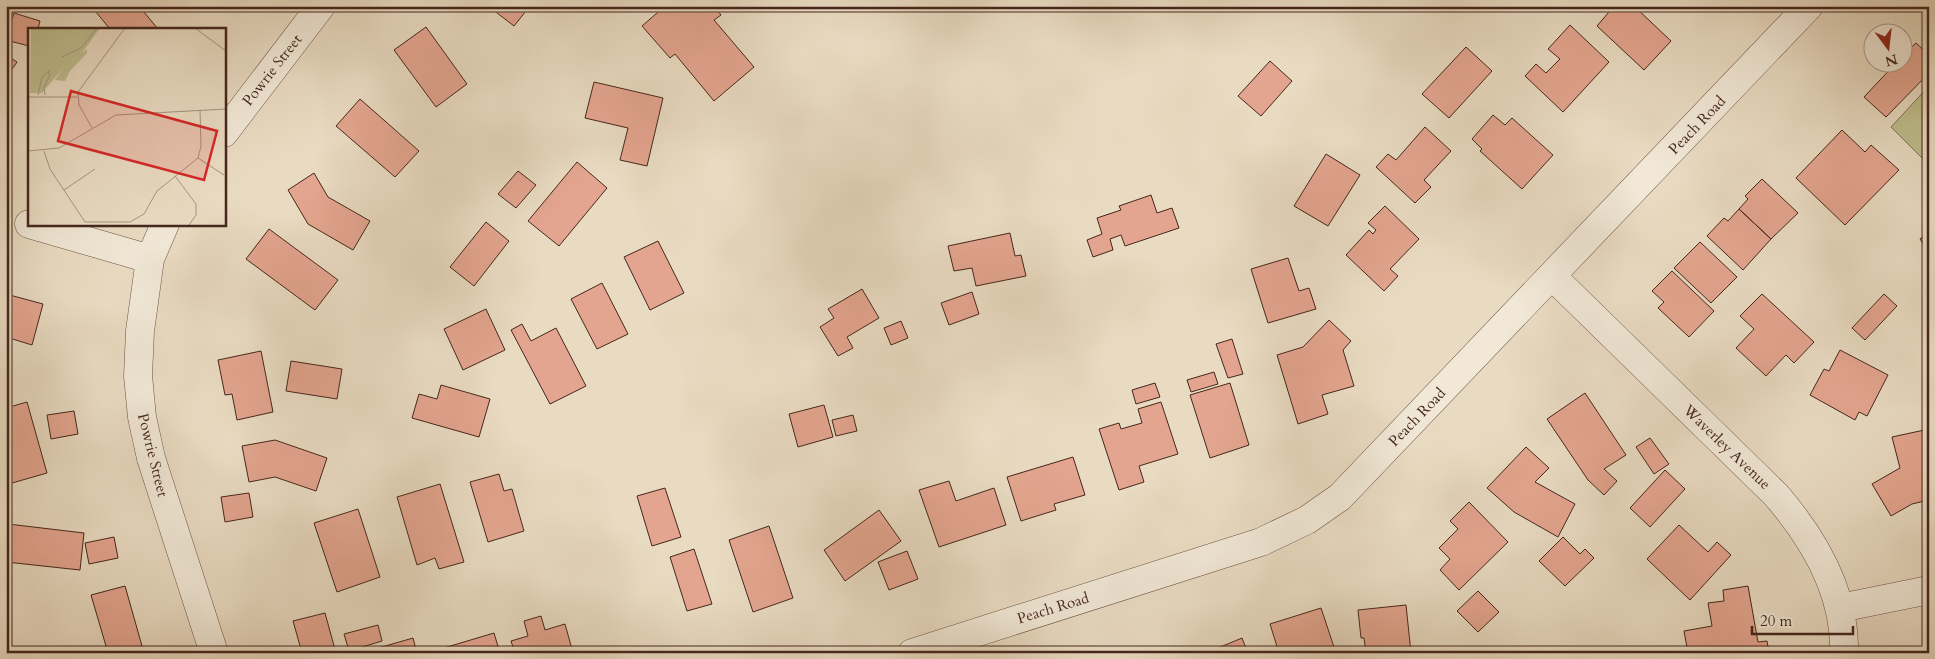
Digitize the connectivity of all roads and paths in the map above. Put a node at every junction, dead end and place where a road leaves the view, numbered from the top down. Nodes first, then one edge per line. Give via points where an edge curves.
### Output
1 (321, 6) edge
2 (1810, 6) edge
3 (225, 132) edge
4 (6, 217) edge
5 (28, 224) edge
6 (32, 225) edge
7 (165, 225) edge
8 (150, 259) junction
9 (1552, 276) junction
10 (1929, 590) edge
11 (1840, 608) junction
12 (214, 653) edge
13 (912, 653) edge
14 (1844, 653) edge

1 - 3 street, Powrie Street
2 - 9 street, Peach Road
4 - 5 street
6 - 8 street
7 - 8 street, Powrie Street
8 - 12 street, Powrie Street via 140,331 138,376 142,417 151,458
9 - 11 street, Waverley Avenue via 1776,494 1816,550 1831,579
9 - 13 street, Peach Road via 1340,497 1307,520 1261,542
10 - 11 street
11 - 14 street, Waverley Avenue

